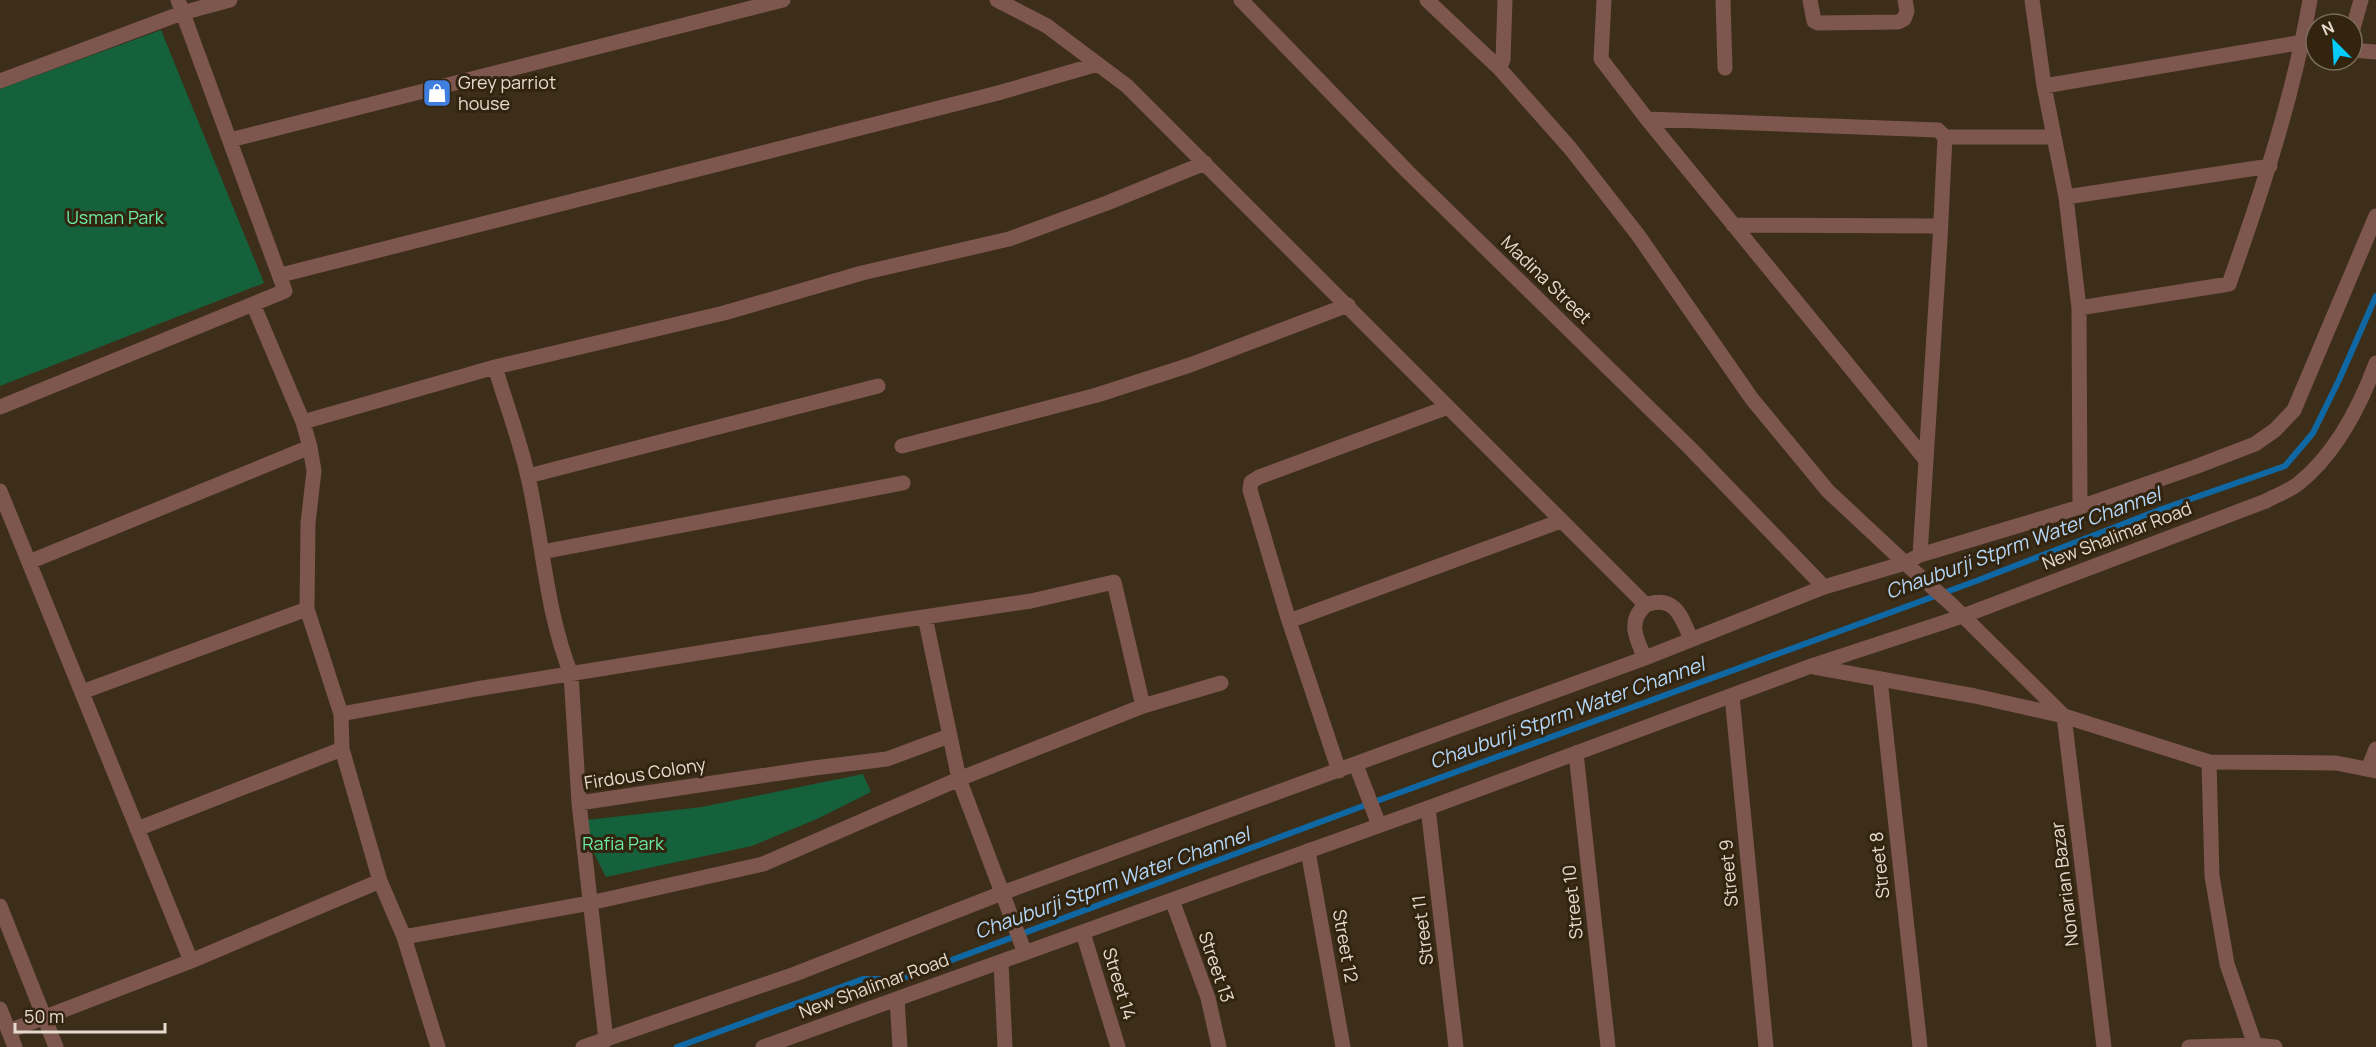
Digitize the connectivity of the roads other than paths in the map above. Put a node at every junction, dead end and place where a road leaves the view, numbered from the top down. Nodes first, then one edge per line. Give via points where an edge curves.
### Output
1 (230, 0) edge
2 (783, 0) edge
3 (997, 0) edge
4 (1241, 0) edge
5 (1427, 0) edge
6 (1505, 0) edge
7 (1604, 0) edge
8 (1723, 0) edge
9 (1810, 0) edge
10 (1905, 0) edge
11 (2032, 0) edge
12 (180, 7) edge
13 (2304, 44) edge
14 (2304, 59) edge
15 (1098, 64) junction
16 (1499, 68) junction
17 (1725, 68) dead end
18 (0, 81) edge
19 (2044, 86) junction
20 (1647, 119) junction
21 (1944, 137) junction
22 (2054, 137) junction
23 (230, 140) junction
24 (1205, 163) junction
25 (2271, 166) junction
26 (2066, 197) junction
27 (2376, 216) edge
28 (1733, 225) junction
29 (1941, 226) junction
30 (281, 275) junction
31 (253, 304) junction
32 (1348, 305) junction
33 (2079, 308) junction
34 (2376, 363) edge
35 (495, 367) junction
36 (878, 386) dead end
37 (1448, 406) junction
38 (0, 407) edge
39 (303, 422) junction
40 (902, 446) dead end
41 (310, 447) junction
42 (1925, 459) junction
43 (528, 476) junction
44 (903, 483) dead end
45 (0, 491) edge
46 (2080, 507) junction
47 (1561, 520) junction
48 (542, 552) junction
49 (1920, 555) junction
50 (29, 562) junction
51 (1910, 567) junction
52 (1824, 586) junction
53 (1646, 605) junction
54 (307, 609) junction
55 (1963, 616) junction
56 (925, 617) junction
57 (1289, 621) junction
58 (1691, 639) junction
59 (1645, 658) junction
60 (1811, 666) junction
61 (571, 674) junction
62 (1880, 679) junction
63 (1221, 683) dead end
64 (82, 692) junction
65 (1732, 696) junction
66 (1143, 706) junction
67 (341, 714) junction
68 (2064, 716) junction
69 (949, 736) junction
70 (342, 749) junction
71 (2376, 749) edge
72 (1576, 753) junction
73 (2209, 762) junction
74 (2372, 770) edge
75 (1339, 771) junction
76 (1359, 772) junction
77 (958, 779) junction
78 (579, 802) junction
79 (1428, 808) junction
80 (1377, 820) junction
81 (137, 829) junction
82 (1308, 851) junction
83 (380, 881) junction
84 (1004, 900) junction
85 (1172, 900) junction
86 (590, 903) junction
87 (0, 906) edge
88 (1083, 933) junction
89 (404, 937) junction
90 (1022, 947) junction
91 (191, 961) junction
92 (1001, 962) junction
93 (897, 999) junction
94 (0, 1009) edge
95 (45, 1017) junction
96 (9, 1031) junction
97 (606, 1040) junction
98 (796, 1041) edge
99 (2255, 1045) junction
100 (15, 1047) edge
101 (56, 1047) edge
102 (438, 1047) edge
103 (583, 1047) edge
104 (763, 1047) edge
105 (900, 1047) edge
106 (1005, 1047) edge
107 (1118, 1047) edge
108 (1219, 1047) edge
109 (1343, 1047) edge
110 (1456, 1047) edge
111 (1608, 1047) edge
112 (1766, 1047) edge
113 (1920, 1047) edge
114 (2104, 1047) edge
115 (2189, 1047) edge
116 (2275, 1047) edge

1 - 12 street
2 - 23 street
3 - 15 street via 1047,26
4 - 52 street, Madina Street
5 - 16 street
6 - 16 street via 1503,60
7 - 20 street via 1601,59
8 - 17 street
9 - 10 street via 1814,21 1818,23 1898,22 1904,19
11 - 19 street
12 - 18 street
12 - 23 street
13 - 19 street
14 - 25 street
15 - 24 street via 1127,86
15 - 30 street via 975,99
16 - 51 street via 1570,148 1638,235 1752,399 1828,491
19 - 22 street
20 - 21 street via 1938,129
20 - 28 street
21 - 22 street
21 - 29 street
22 - 26 street
23 - 30 street
24 - 32 street
24 - 35 street via 1009,239
25 - 26 street
25 - 33 street via 2229,284
26 - 33 street
27 - 46 street via 2294,410 2275,430 2255,444
28 - 29 street
28 - 42 street
29 - 42 street
30 - 31 street via 285,291
31 - 38 street
31 - 39 street
32 - 37 street
32 - 40 street via 1190,365 1097,395
33 - 46 street
34 - 55 street, New Shalimar Road via 2351,418 2327,454 2298,484 2266,501
35 - 39 street
35 - 43 street
36 - 43 street
37 - 47 street
37 - 57 street via 1251,483
39 - 41 street
41 - 50 street
41 - 54 street via 314,471 308,523
42 - 49 street
43 - 48 street
44 - 48 street
45 - 50 street
46 - 49 street
47 - 53 street
47 - 57 street
48 - 61 street via 554,617
49 - 51 street
50 - 64 street
51 - 52 street
51 - 55 street
52 - 58 street
53 - 58 street via 1661,602 1675,607
53 - 59 street via 1636,617 1634,628
54 - 64 street
54 - 67 street
55 - 60 street, New Shalimar Road
55 - 68 street
56 - 61 street
56 - 66 street via 1032,601 1114,582
56 - 69 street
57 - 75 street
58 - 59 street
59 - 76 street
60 - 62 street
60 - 65 street, New Shalimar Road
61 - 67 street
61 - 78 street
62 - 68 street
62 - 113 street, Street 8
63 - 66 street
64 - 81 street
65 - 72 street, New Shalimar Road
65 - 112 street, Street 9
66 - 77 street
67 - 70 street
68 - 73 street
68 - 114 street, Nonarian Bazar
69 - 77 street
69 - 78 street, Firdous Colony via 887,759
70 - 81 street
70 - 83 street
71 - 74 street
72 - 79 street, New Shalimar Road
72 - 111 street, Street 10
73 - 74 street via 2336,763
73 - 99 street via 2212,876 2227,964
75 - 76 street
75 - 84 street
76 - 80 street
77 - 84 street
77 - 86 street via 763,864
78 - 86 street, Firdous Colony
79 - 80 street, New Shalimar Road
79 - 110 street, Street 11
80 - 82 street, New Shalimar Road
81 - 91 street
82 - 85 street, New Shalimar Road
82 - 109 street, Street 12
83 - 89 street
83 - 91 street
84 - 90 street
84 - 97 street
85 - 88 street, New Shalimar Road
85 - 108 street, Street 13 via 1208,998
86 - 89 street
86 - 97 street, Firdous Colony
87 - 95 street
88 - 90 street, New Shalimar Road
88 - 107 street, Street 14
89 - 102 street
90 - 92 street, New Shalimar Road
91 - 95 street
92 - 93 street, New Shalimar Road
92 - 106 street
93 - 98 street, New Shalimar Road
93 - 105 street
94 - 96 street
95 - 96 street
95 - 101 street
96 - 100 street
97 - 103 street
98 - 104 street, New Shalimar Road
99 - 115 street
99 - 116 street

